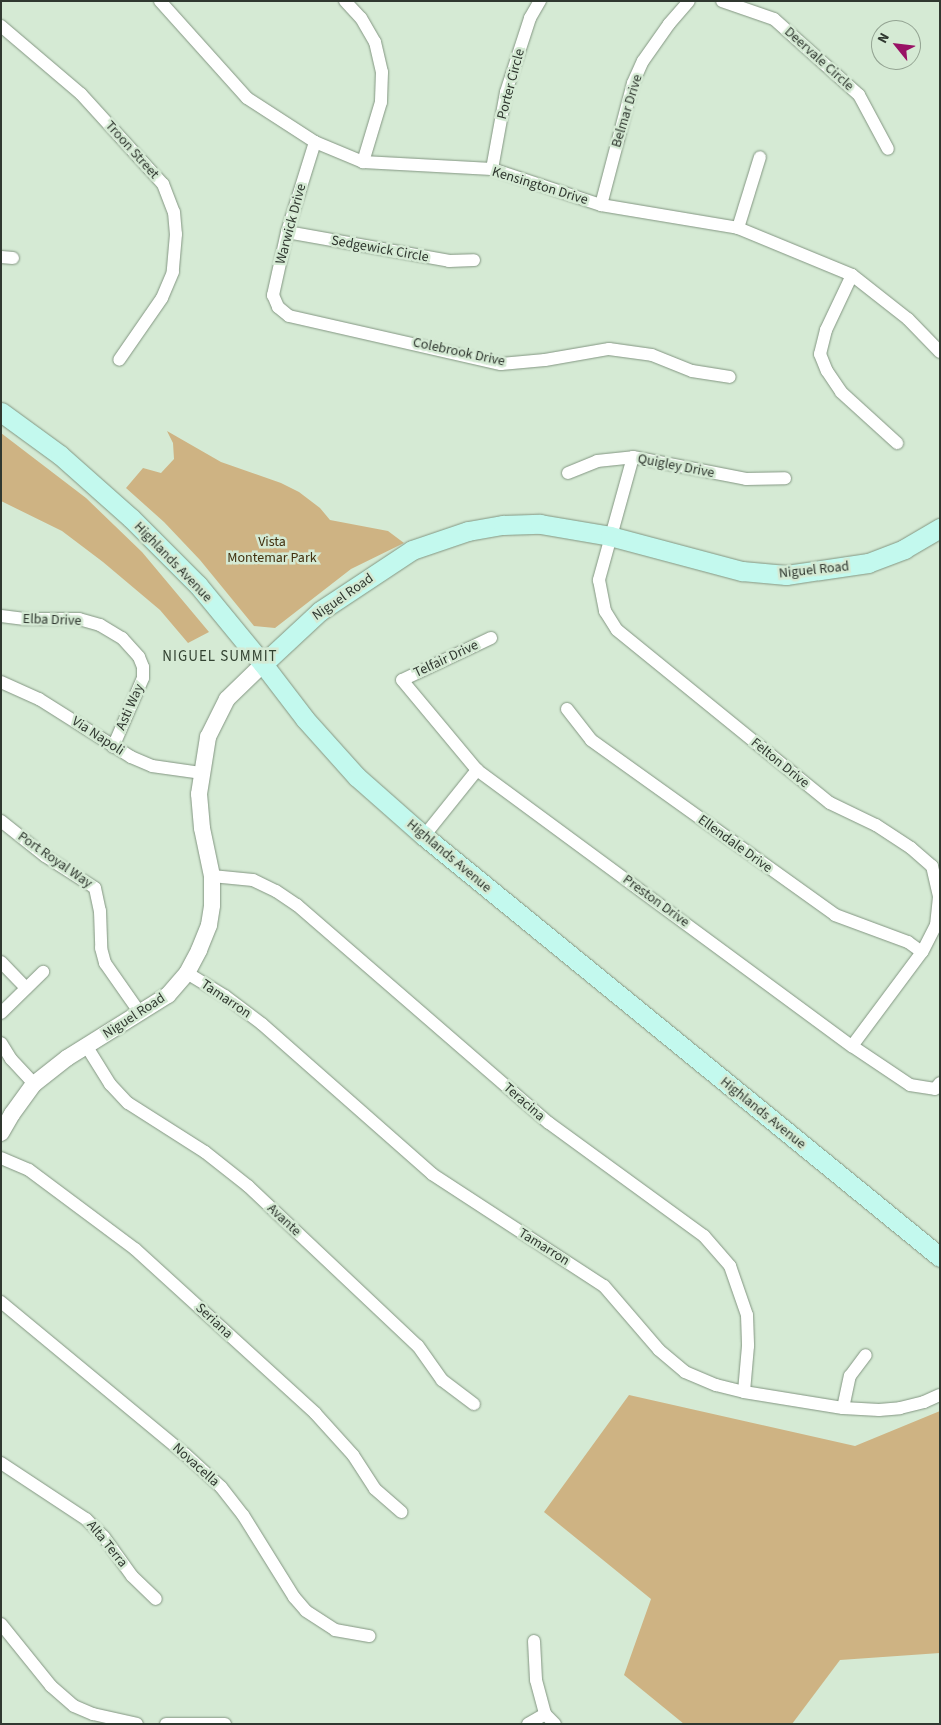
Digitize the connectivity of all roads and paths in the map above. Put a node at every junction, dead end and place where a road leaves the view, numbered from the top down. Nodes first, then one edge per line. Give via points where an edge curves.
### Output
1 (160, 1) edge
2 (346, 1) edge
3 (540, 1) edge
4 (689, 1) edge
5 (722, 1) edge
6 (2, 29) edge
7 (315, 142) junction
8 (888, 149) dead end
9 (760, 157) dead end
10 (363, 162) junction
11 (492, 169) junction
12 (601, 205) junction
13 (738, 228) junction
14 (287, 232) junction
15 (474, 260) dead end
16 (852, 275) junction
17 (278, 307) joint
18 (940, 352) edge
19 (118, 360) dead end
20 (730, 377) dead end
21 (1, 412) edge
22 (897, 443) dead end
23 (633, 457) junction
24 (568, 473) dead end
25 (785, 478) dead end
26 (940, 528) edge
27 (610, 536) junction
28 (1, 616) edge
29 (490, 638) dead end
30 (263, 664) junction
31 (143, 667) joint
32 (402, 680) joint
33 (1, 682) edge
34 (567, 709) dead end
35 (112, 747) junction
36 (477, 770) junction
37 (201, 773) junction
38 (1, 821) edge
39 (424, 836) junction
40 (212, 876) junction
41 (922, 952) junction
42 (1, 962) edge
43 (43, 972) dead end
44 (187, 973) junction
45 (26, 988) junction
46 (140, 1012) junction
47 (1, 1013) edge
48 (1, 1043) edge
49 (852, 1046) junction
50 (87, 1047) junction
51 (34, 1084) junction
52 (938, 1086) edge
53 (1, 1133) edge
54 (1, 1158) edge
55 (940, 1257) edge
56 (1, 1302) edge
57 (866, 1355) dead end
58 (744, 1392) junction
59 (940, 1395) edge
60 (474, 1404) dead end
61 (843, 1408) junction
62 (1, 1463) edge
63 (401, 1512) dead end
64 (156, 1599) dead end
65 (1, 1624) edge
66 (369, 1636) dead end
67 (534, 1640) dead end
68 (546, 1714) junction
69 (137, 1724) edge
70 (166, 1724) edge
71 (225, 1724) edge
72 (528, 1724) edge
73 (555, 1724) edge

1 - 7 street, Kensington Drive via 247,98
2 - 10 street via 376,42 382,72 381,102
3 - 11 street, Porter Circle via 530,18 506,92
4 - 12 street, Belmar Drive via 643,61 633,83
5 - 8 street, Deervale Circle via 774,19 859,95
6 - 19 street, Troon Street via 81,94 163,184 174,212 173,272 162,298
7 - 10 street, Kensington Drive
7 - 14 street, Warwick Drive
9 - 13 street
10 - 11 street, Kensington Drive
11 - 12 street, Kensington Drive
12 - 13 street, Kensington Drive
13 - 16 street, Kensington Drive
14 - 15 street, Sedgewick Circle via 449,261
14 - 17 street, Warwick Drive via 273,295
16 - 18 street, Kensington Drive via 908,319
16 - 22 street via 826,330 820,354 841,392
17 - 20 street, Colebrook Drive via 289,316 501,364 609,349 652,355 692,371
21 - 30 main road, Highlands Avenue via 60,455 131,518 198,585
23 - 24 street, Quigley Drive via 597,461
23 - 25 street, Quigley Drive via 746,479
23 - 27 street, Felton Drive
26 - 27 main road, Niguel Road via 868,563 786,575 742,572
27 - 30 main road, Niguel Road via 540,524 503,525 468,530 412,550 320,611
27 - 41 street, Felton Drive via 599,580 605,611 617,630 830,803 876,825 932,866 939,897 936,925
28 - 31 street, Elba Drive via 79,619 100,625 122,638 139,657
29 - 32 street, Telfair Drive
30 - 37 street, Niguel Road via 227,699 219,712 208,737
30 - 39 main road, Highlands Avenue via 304,719 357,777
31 - 35 street, Asti Way via 143,678
32 - 36 street, Preston Drive
33 - 35 street, Via Napoli via 39,699
34 - 41 street, Ellendale Drive via 591,740 835,916 908,942
35 - 37 street, Via Napoli via 152,766
36 - 39 street
36 - 49 street, Preston Drive
37 - 40 street, Niguel Road via 202,828
38 - 46 street, Port Royal Way via 45,856 95,888 105,963
39 - 55 main road, Highlands Avenue
40 - 44 street, Niguel Road via 209,925
40 - 58 street, Teracina via 253,880 297,905 549,1123 704,1236 730,1266 748,1315
41 - 49 street, Felton Drive
42 - 45 street
43 - 45 street
44 - 46 street, Niguel Road via 168,995
44 - 58 street, Tamarron via 262,1024 432,1174 604,1286 659,1350 685,1372
45 - 47 street
46 - 50 street, Niguel Road
48 - 51 street
49 - 52 street, Preston Drive via 910,1085
50 - 51 street, Niguel Road
50 - 60 street, Avante via 110,1084 128,1103 205,1152 248,1186 418,1346 442,1380
51 - 53 street, Niguel Road
54 - 63 street, Seriana via 29,1170 135,1249 315,1413 353,1455 375,1489
56 - 66 street, Novacella via 221,1487 306,1611 334,1630
57 - 61 street via 850,1376
58 - 61 street, Tamarron
59 - 61 street, Tamarron via 900,1408
62 - 64 street, Alta Terra via 86,1519 104,1537 132,1576
65 - 69 street via 51,1686 74,1706
67 - 68 street via 536,1680
68 - 72 street
68 - 73 street
70 - 71 street

